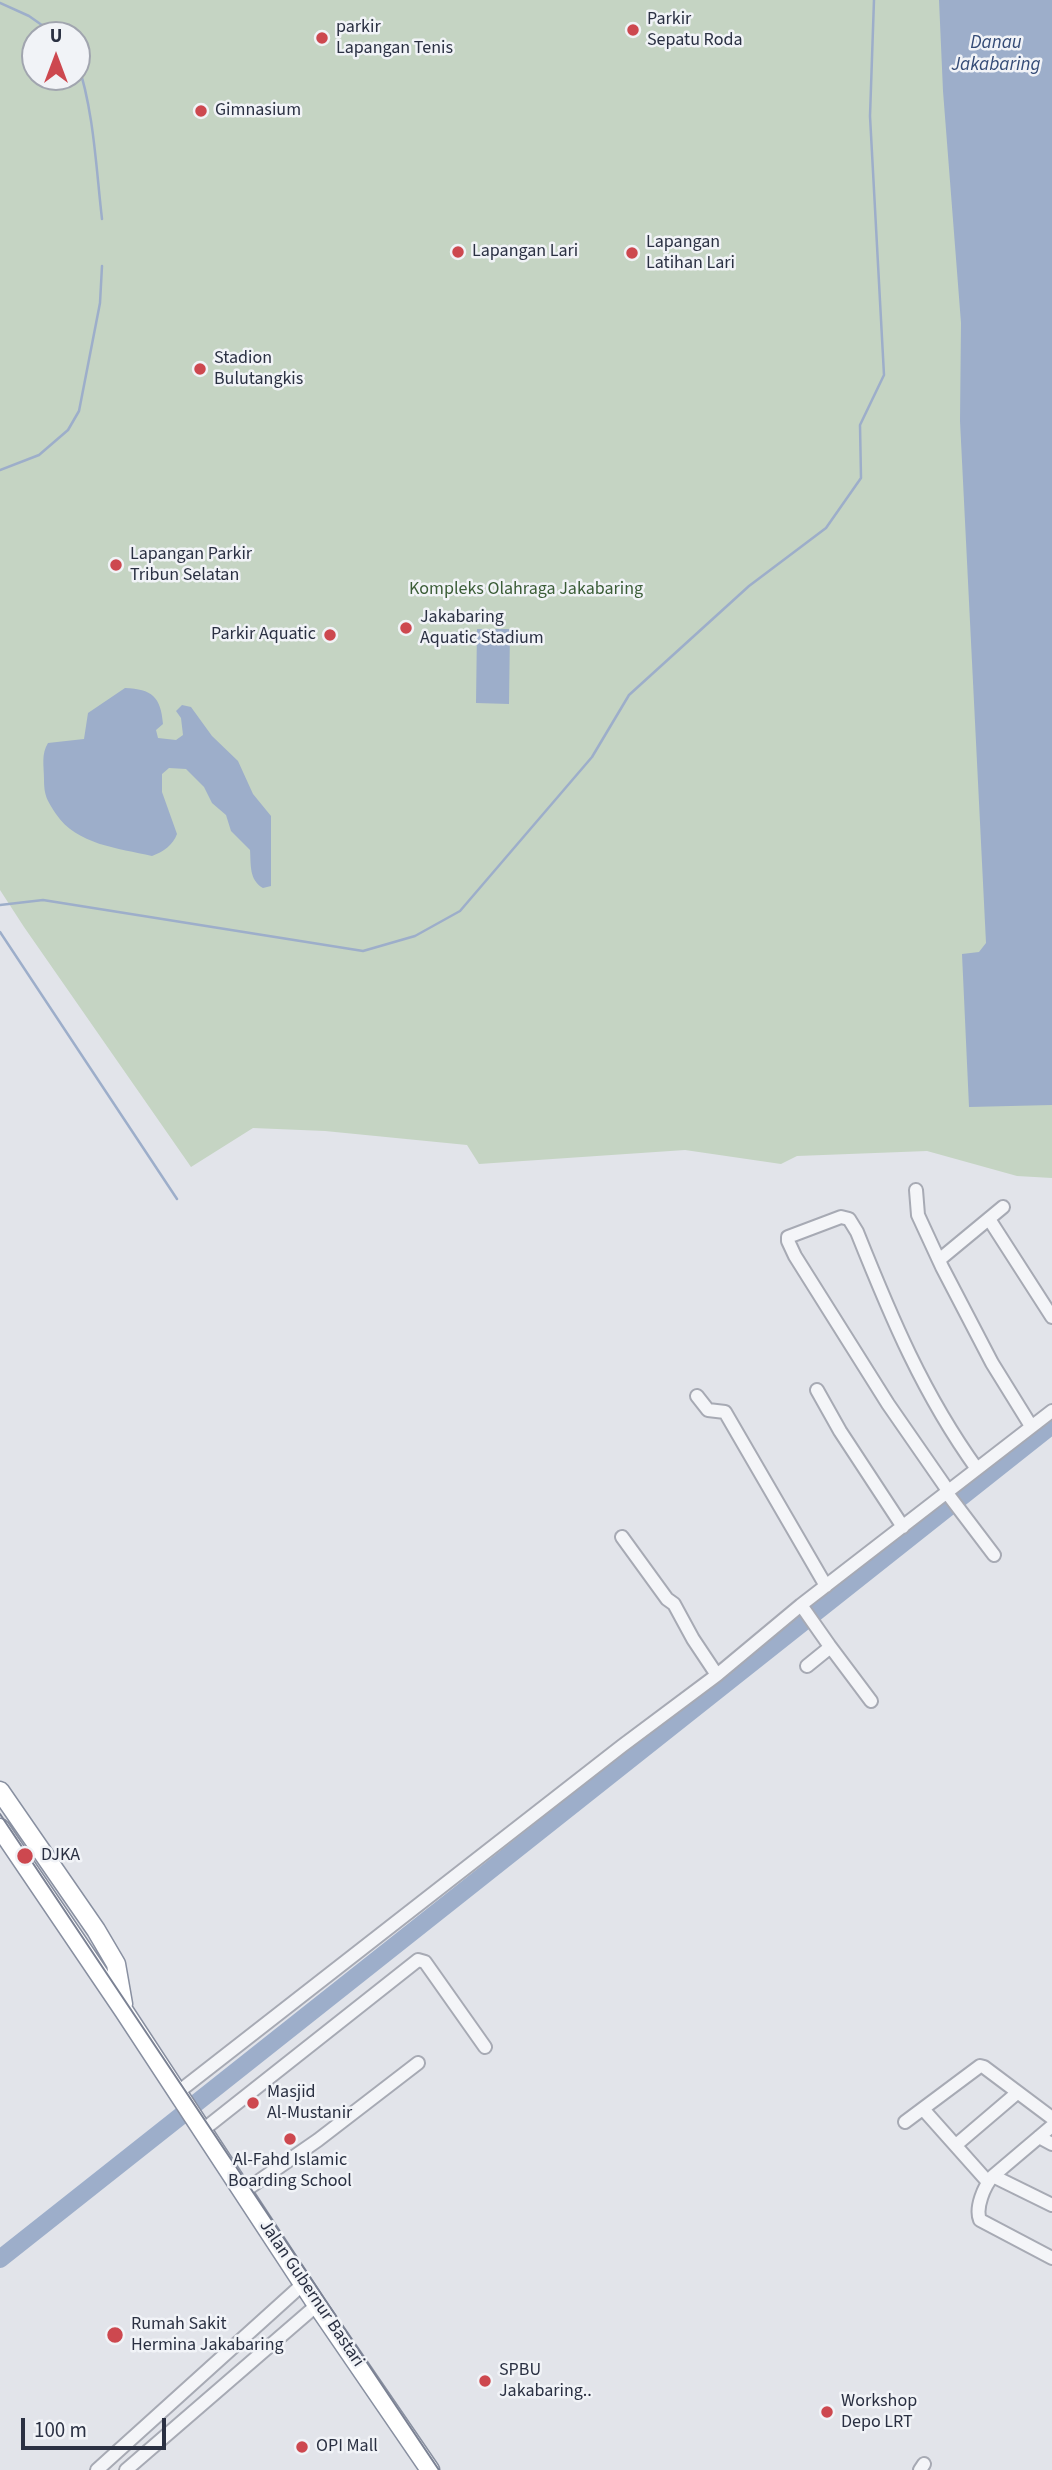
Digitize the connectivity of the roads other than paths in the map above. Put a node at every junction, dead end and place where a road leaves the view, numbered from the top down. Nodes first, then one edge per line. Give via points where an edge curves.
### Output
1 (916, 1190) dead end
2 (1003, 1207) dead end
3 (989, 1219) junction
4 (939, 1260) junction
5 (1052, 1317) edge
6 (817, 1390) dead end
7 (697, 1396) dead end
8 (1052, 1411) edge
9 (1031, 1426) junction
10 (977, 1469) junction
11 (948, 1494) junction
12 (903, 1527) junction
13 (622, 1537) dead end
14 (994, 1555) dead end
15 (826, 1586) junction
16 (807, 1613) junction
17 (829, 1645) junction
18 (807, 1666) dead end
19 (718, 1675) junction
20 (871, 1701) dead end
21 (0, 1791) edge
22 (0, 1828) edge
23 (124, 2011) junction
24 (485, 2047) dead end
25 (418, 2063) dead end
26 (177, 2093) junction
27 (1017, 2093) junction
28 (923, 2109) junction
29 (1052, 2118) edge
30 (905, 2122) dead end
31 (1052, 2126) edge
32 (203, 2130) junction
33 (1039, 2137) junction
34 (1052, 2144) edge
35 (956, 2145) junction
36 (991, 2179) junction
37 (243, 2192) junction
38 (1052, 2205) edge
39 (1052, 2258) edge
40 (303, 2284) junction
41 (317, 2305) junction
42 (233, 2347) junction
43 (248, 2365) junction
44 (97, 2470) edge
45 (126, 2470) edge
46 (430, 2470) edge

1 - 4 street via 918,1215
2 - 3 street
3 - 4 street
3 - 5 street
4 - 9 street via 978,1338
6 - 12 street
7 - 15 street via 708,1410 725,1412
8 - 9 street
9 - 10 street
10 - 11 street
10 - 11 street via 924,1386 849,1219 841,1217 788,1237 795,1256
11 - 12 street
11 - 14 street
12 - 15 street
13 - 19 street via 674,1604
15 - 16 street
16 - 17 street
16 - 19 street
17 - 18 street
17 - 20 street
19 - 26 street
21 - 23 highway, Jalan Gubernur Bastari via 116,1964
22 - 23 highway, Jalan Gubernur Bastari
23 - 26 highway, Jalan Gubernur Bastari
24 - 32 street via 425,1962 418,1960
25 - 37 street
26 - 32 highway, Jalan Gubernur Bastari
27 - 28 street via 980,2066
27 - 29 street
27 - 35 street
28 - 30 street
28 - 35 street
31 - 33 street
32 - 37 highway, Jalan Gubernur Bastari
33 - 34 street
33 - 36 street
35 - 36 street
36 - 38 street
36 - 39 street via 977,2212 980,2220
37 - 40 highway, Jalan Gubernur Bastari
40 - 41 highway, Jalan Gubernur Bastari
40 - 42 street
41 - 43 street
41 - 46 highway, Jalan Gubernur Bastari
42 - 43 street
42 - 44 street
43 - 45 street

